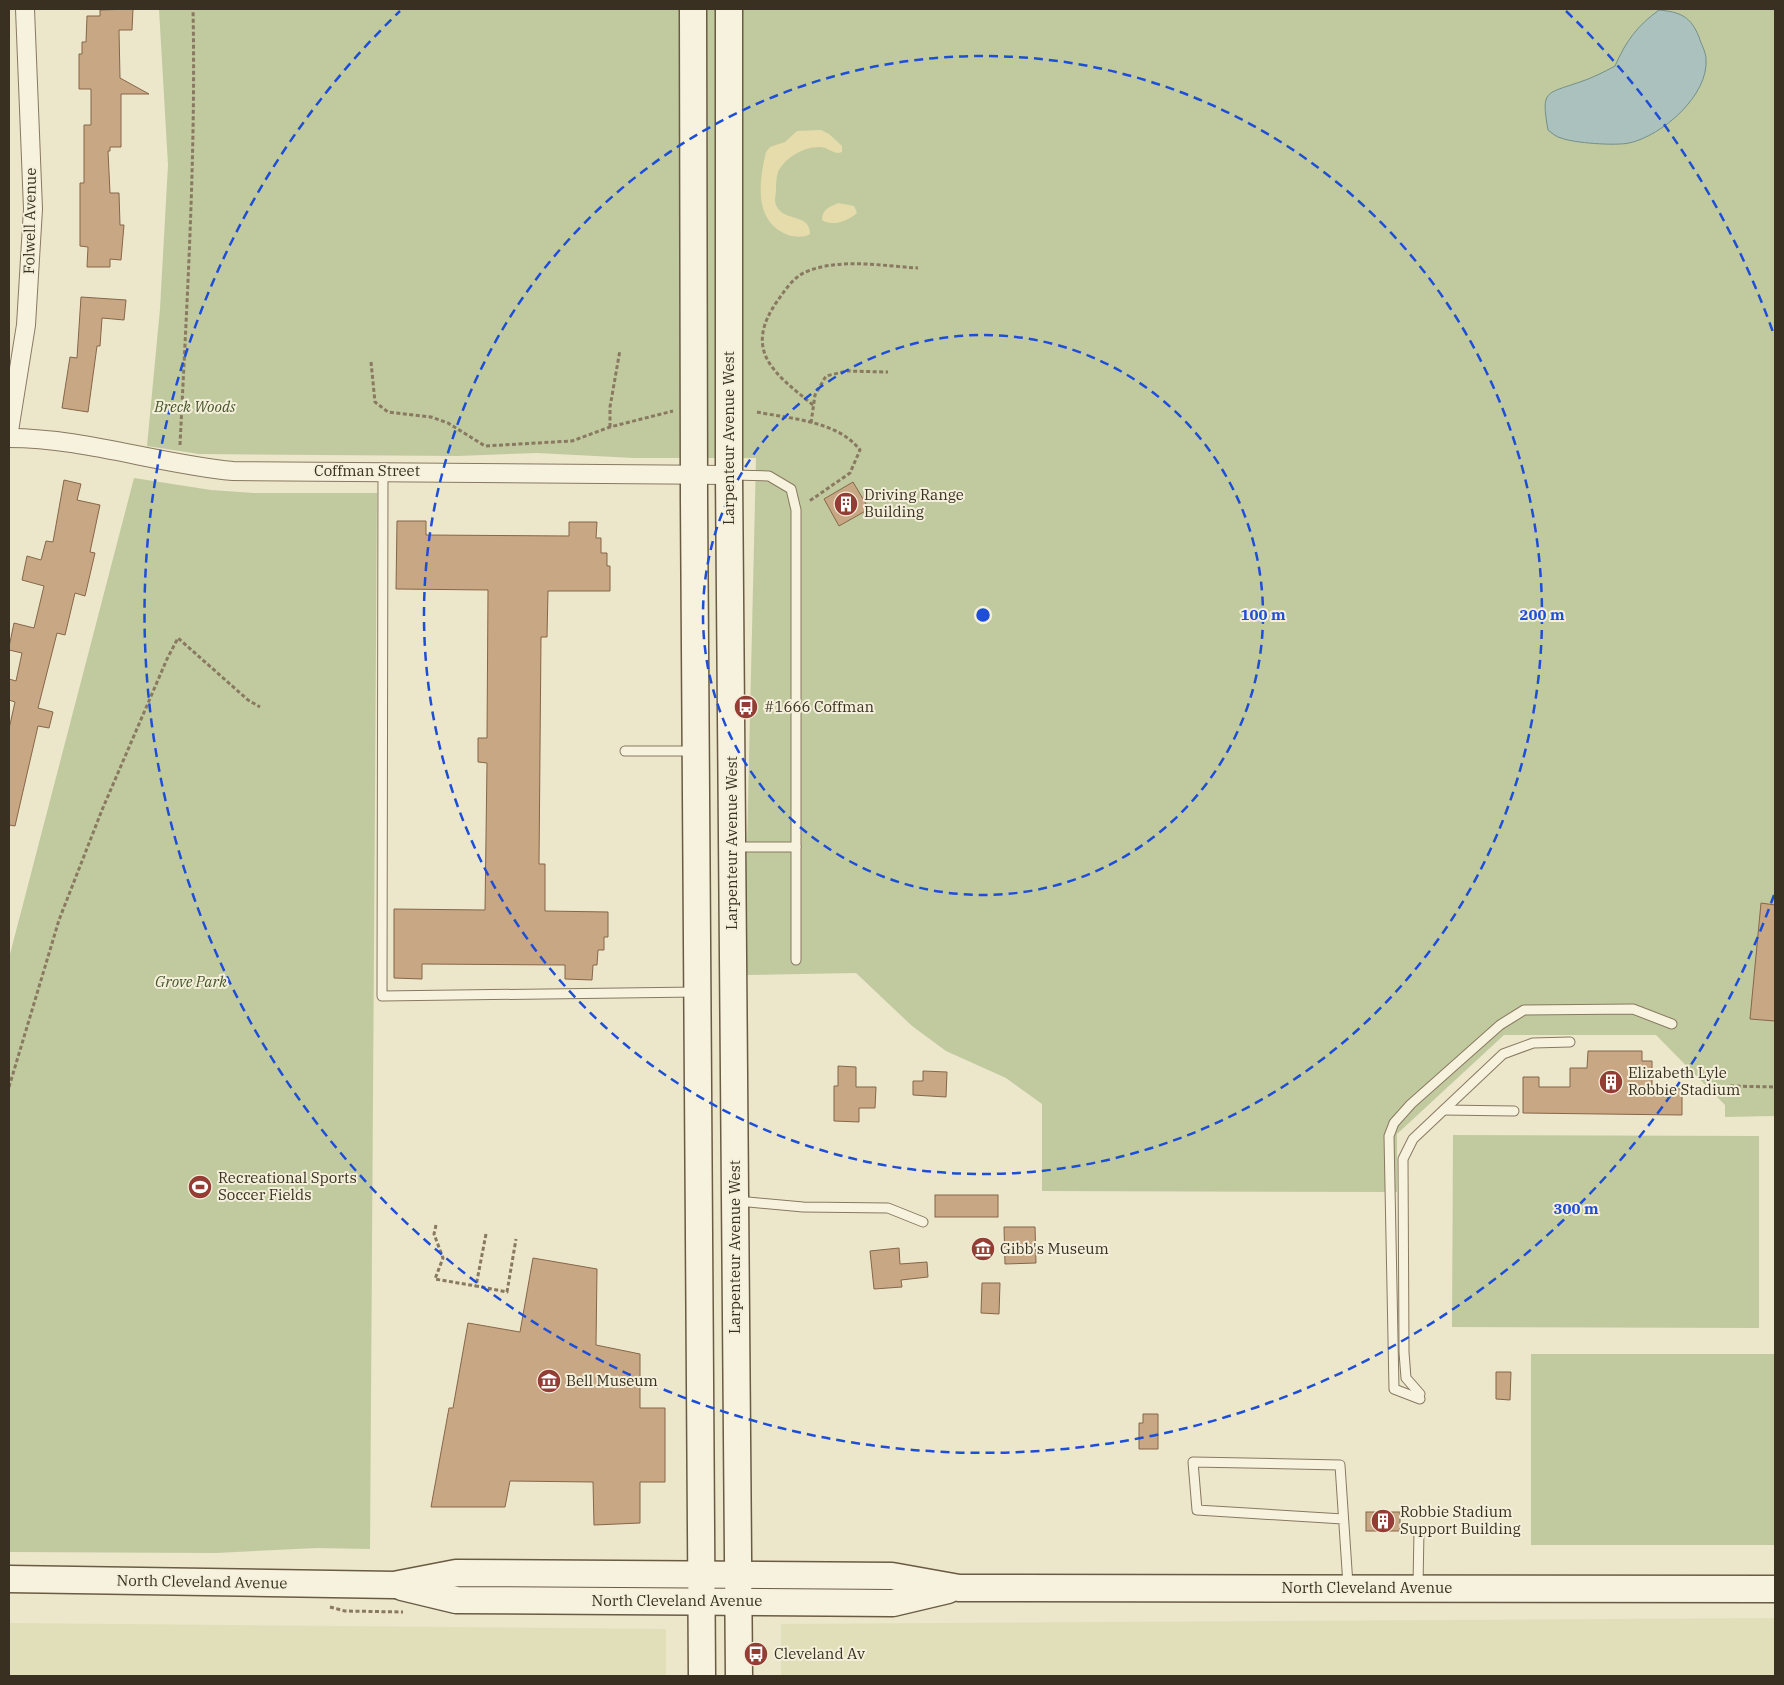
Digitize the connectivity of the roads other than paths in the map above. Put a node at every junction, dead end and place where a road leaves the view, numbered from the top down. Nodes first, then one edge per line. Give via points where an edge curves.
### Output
1 (20, 9) edge
2 (693, 9) edge
3 (729, 9) edge
4 (25, 17) edge
5 (17, 325) edge
6 (9, 431) edge
7 (9, 438) edge
8 (383, 470) junction
9 (694, 475) junction
10 (729, 475) junction
11 (625, 751) dead end
12 (696, 751) junction
13 (796, 846) junction
14 (732, 848) junction
15 (796, 960) dead end
16 (697, 992) junction
17 (1672, 1024) dead end
18 (1570, 1042) dead end
19 (1444, 1110) junction
20 (1514, 1111) dead end
21 (735, 1174) junction
22 (698, 1176) junction
23 (735, 1200) junction
24 (924, 1222) dead end
25 (1344, 1519) junction
26 (1419, 1530) dead end
27 (701, 1575) junction
28 (738, 1575) junction
29 (9, 1579) edge
30 (394, 1585) junction
31 (959, 1588) junction
32 (1348, 1588) junction
33 (1418, 1588) junction
34 (1775, 1588) edge
35 (701, 1602) junction
36 (738, 1602) junction
37 (702, 1676) edge
38 (739, 1676) edge

1 - 4 street, Folwell Avenue
2 - 9 main road
3 - 10 main road, Larpenteur Avenue West
4 - 5 street, Folwell Avenue via 33,209
5 - 6 street, Folwell Avenue
7 - 8 street, Coffman Street via 64,441 179,464 233,470
8 - 9 street, Coffman Street
8 - 16 lane via 382,996
9 - 10 street, Coffman Street
9 - 12 main road
10 - 13 lane via 769,476 791,489 796,510
10 - 14 main road, Larpenteur Avenue West
11 - 12 lane
12 - 16 main road
13 - 14 lane
13 - 15 lane
14 - 21 main road, Larpenteur Avenue West
16 - 22 main road
17 - 19 lane via 1633,1009 1524,1010 1500,1025 1394,1122 1389,1136 1394,1389 1420,1396 1406,1378 1404,1352 1403,1159 1413,1139
18 - 19 lane via 1533,1042 1503,1054
19 - 20 lane
21 - 22 main road
21 - 23 main road, Larpenteur Avenue West
22 - 27 main road
23 - 24 lane via 888,1208
23 - 28 main road, Larpenteur Avenue West
25 - 25 lane via 1340,1465 1193,1462 1197,1510
25 - 32 lane
26 - 33 lane
27 - 28 main road, North Cleveland Avenue
27 - 30 main road, North Cleveland Avenue via 456,1573
27 - 35 main road
28 - 31 main road, North Cleveland Avenue via 892,1576
28 - 36 main road, Larpenteur Avenue West
29 - 30 main road, North Cleveland Avenue
30 - 35 main road, North Cleveland Avenue via 456,1600
31 - 32 main road, North Cleveland Avenue
31 - 36 main road, North Cleveland Avenue via 893,1603
32 - 33 main road, North Cleveland Avenue
33 - 34 main road, North Cleveland Avenue
35 - 36 main road, North Cleveland Avenue
35 - 37 main road
36 - 38 main road, Larpenteur Avenue West

